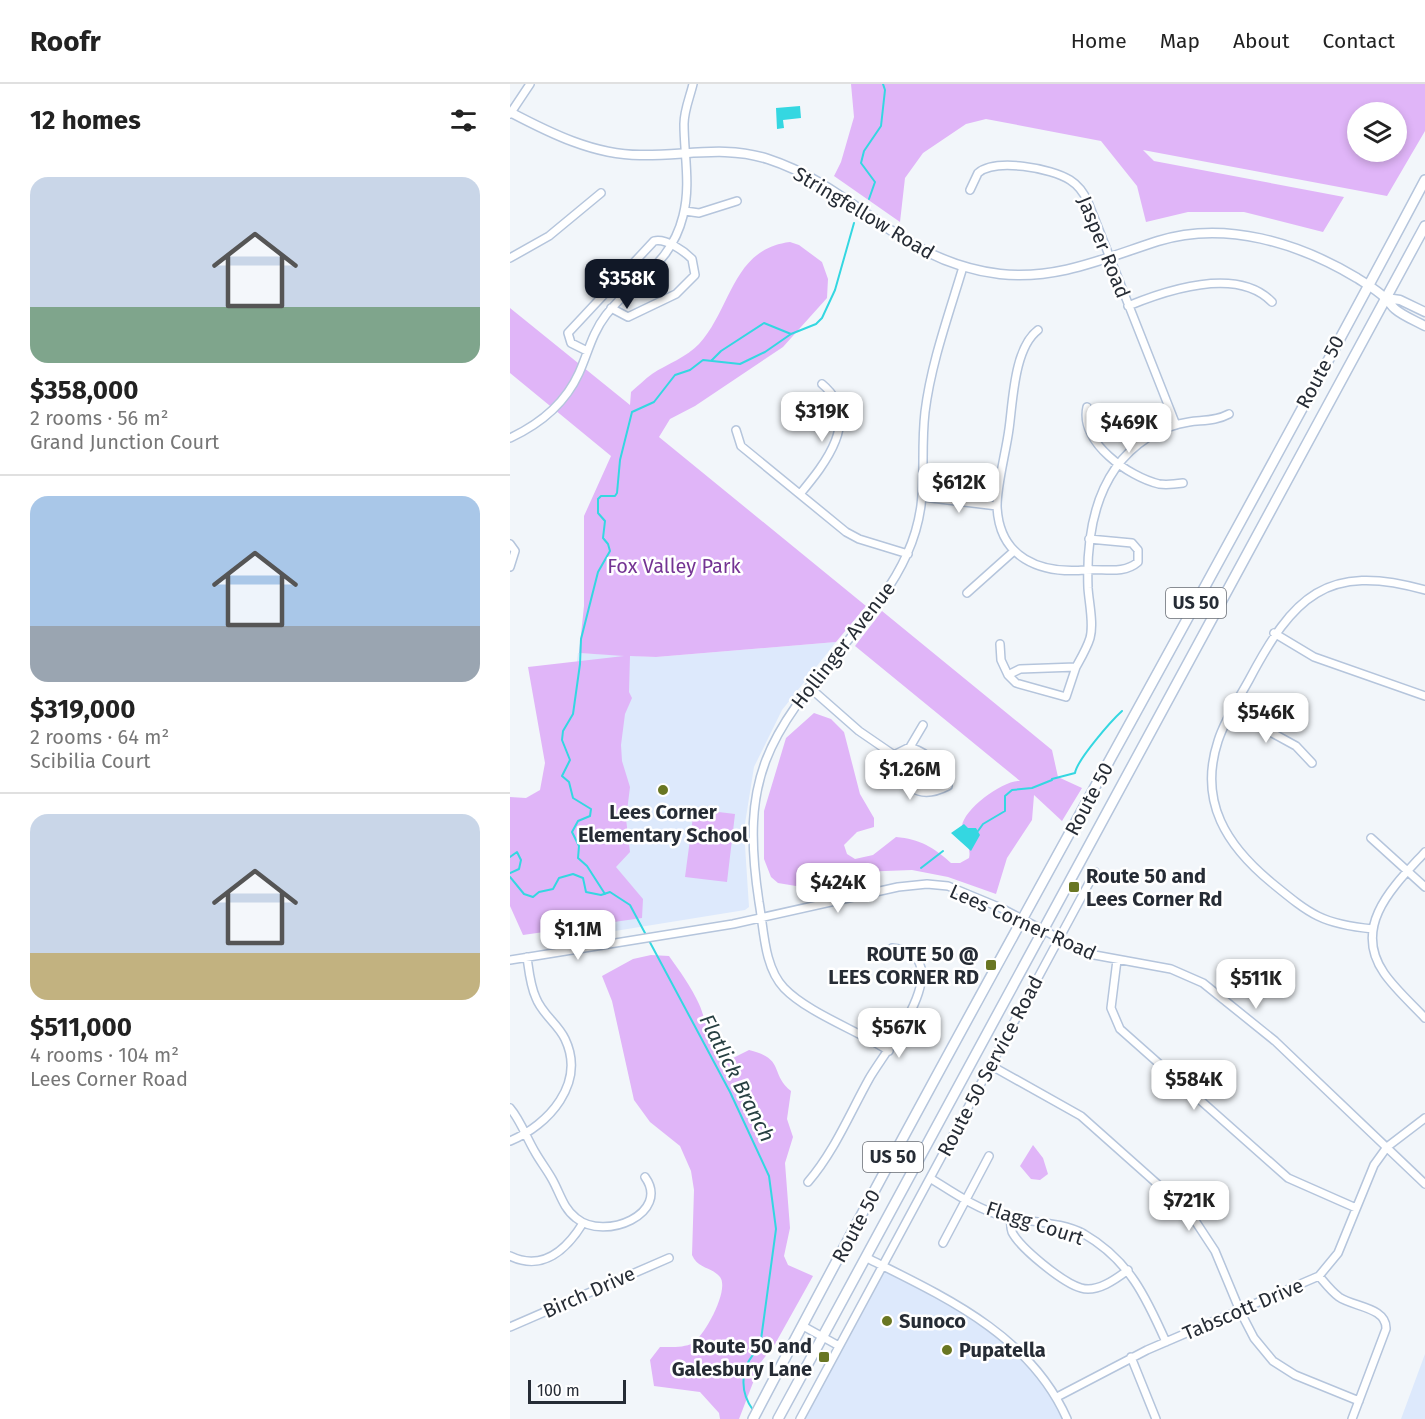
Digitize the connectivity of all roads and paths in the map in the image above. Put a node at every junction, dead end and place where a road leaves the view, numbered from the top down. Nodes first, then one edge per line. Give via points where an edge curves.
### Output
1 (530, 84) edge
2 (693, 84) edge
3 (510, 113) edge
4 (686, 153) junction
5 (1425, 180) edge
6 (970, 190) dead end
7 (601, 193) dead end
8 (737, 201) dead end
9 (685, 211) junction
10 (1425, 226) edge
11 (672, 245) junction
12 (1109, 257) junction
13 (510, 258) edge
14 (963, 267) junction
15 (1367, 285) junction
16 (1386, 298) junction
17 (1272, 302) dead end
18 (1128, 306) junction
19 (611, 308) junction
20 (1425, 312) edge
21 (1425, 326) edge
22 (1038, 330) dead end
23 (587, 351) junction
24 (822, 384) dead end
25 (1087, 407) dead end
26 (1229, 414) dead end
27 (1176, 425) junction
28 (736, 430) dead end
29 (510, 438) edge
30 (1120, 463) junction
31 (1183, 483) dead end
32 (800, 494) junction
33 (923, 497) junction
34 (997, 506) junction
35 (1089, 539) junction
36 (510, 544) edge
37 (1014, 551) junction
38 (908, 554) junction
39 (510, 567) edge
40 (1088, 569) junction
41 (1425, 590) edge
42 (967, 593) dead end
43 (1274, 633) junction
44 (1000, 644) dead end
45 (1076, 667) junction
46 (1008, 675) junction
47 (809, 687) junction
48 (1425, 696) edge
49 (1232, 711) junction
50 (924, 725) dead end
51 (910, 747) junction
52 (894, 755) junction
53 (1312, 763) dead end
54 (1371, 838) dead end
55 (1425, 852) edge
56 (1407, 871) junction
57 (1095, 872) dead end
58 (1425, 887) edge
59 (762, 917) junction
60 (1023, 920) junction
61 (1373, 929) junction
62 (1044, 931) junction
63 (1059, 938) junction
64 (892, 948) dead end
65 (527, 957) junction
66 (510, 960) edge
67 (1117, 960) junction
68 (1425, 1017) edge
69 (889, 1051) junction
70 (990, 1065) junction
71 (510, 1108) edge
72 (1425, 1118) edge
73 (525, 1133) junction
74 (510, 1141) edge
75 (1387, 1147) junction
76 (989, 1156) dead end
77 (645, 1178) dead end
78 (930, 1178) junction
79 (808, 1182) dead end
80 (1425, 1184) edge
81 (966, 1198) junction
82 (1356, 1208) junction
83 (1011, 1218) junction
84 (583, 1223) junction
85 (943, 1243) dead end
86 (510, 1256) edge
87 (669, 1258) dead end
88 (867, 1258) junction
89 (882, 1266) junction
90 (1128, 1270) junction
91 (1319, 1276) junction
92 (1240, 1311) junction
93 (803, 1326) junction
94 (510, 1327) edge
95 (824, 1337) junction
96 (1166, 1342) junction
97 (839, 1346) junction
98 (1131, 1357) junction
99 (1057, 1397) junction
100 (1359, 1401) junction
101 (780, 1416) edge
102 (753, 1419) edge
103 (800, 1419) edge
104 (1067, 1419) edge
105 (1156, 1419) edge
106 (1352, 1419) edge

1 - 3 street
2 - 4 street via 684,124
3 - 4 main road, Stringfellow Road via 591,147 638,155
4 - 9 street
4 - 14 main road, Stringfellow Road via 747,153 789,167 837,192 909,243
5 - 15 highway, Route 50 / US 50
6 - 12 street, Jasper Road via 978,173 997,164 1067,178 1085,195
7 - 13 street via 549,236
8 - 9 street via 699,213
9 - 11 street
10 - 16 highway, Route 50 / US 50
11 - 19 street via 651,273
11 - 19 street via 692,260 696,271 693,279 676,294 628,317
11 - 23 street via 654,241 568,333 571,343
12 - 14 main road, Stringfellow Road via 1072,270 1041,274 1003,274
12 - 15 main road, Stringfellow Road via 1174,237 1212,233 1250,236 1301,250
12 - 18 street, Jasper Road
14 - 33 street, Hollinger Avenue via 928,392 923,431
15 - 16 main road, Stringfellow Road
15 - 60 highway, Route 50 / US 50
16 - 20 main road, Stringfellow Road
16 - 21 main road, Stringfellow Road via 1395,310
16 - 62 highway, Route 50 / US 50
17 - 18 street via 1251,288 1212,284 1172,290
18 - 27 street, Jasper Road
19 - 23 street
22 - 34 street via 1025,346 1016,378
23 - 29 street via 578,375 559,404
24 - 32 street via 836,400 838,431 828,459
25 - 30 street via 1090,435
26 - 27 street
27 - 30 street via 1145,439
28 - 32 street via 741,446
30 - 31 street via 1141,478 1162,485
30 - 35 street via 1097,504
32 - 38 street via 853,537
33 - 34 street
33 - 38 street, Hollinger Avenue
34 - 37 street via 1006,539
35 - 40 street
35 - 40 street via 1132,543 1138,550 1138,562 1123,570
36 - 39 street via 515,550
37 - 40 street via 1051,571
37 - 42 street
38 - 47 street, Hollinger Avenue via 888,589
40 - 45 street via 1091,637
41 - 43 street via 1375,579 1340,584 1304,602
43 - 48 street via 1314,657
43 - 49 street
44 - 46 street via 1001,660
45 - 46 street via 1020,669
45 - 46 street via 1066,697 1016,683
47 - 52 street via 859,731
47 - 59 street, Hollinger Avenue via 772,742 757,790 752,847
49 - 53 street via 1296,746
49 - 61 street via 1218,740 1212,779 1217,812 1227,836 1253,867 1308,912 1333,924
50 - 51 street
51 - 52 street
51 - 52 street via 936,762 948,786 935,793 907,785 897,770
54 - 56 street
55 - 56 street
56 - 58 street
56 - 61 street via 1383,900
57 - 63 street, Route 50 Service Road
59 - 60 street, Lees Corner Road via 927,884 948,886
59 - 65 street, Lees Corner Road
59 - 69 street, Hollinger Avenue via 769,960 783,986 795,997
60 - 62 street, Lees Corner Road
60 - 93 highway, Route 50 / US 50
61 - 68 street via 1375,954 1383,971
62 - 63 street, Lees Corner Road
62 - 88 highway, Route 50 / US 50
63 - 67 street, Lees Corner Road via 1089,954
63 - 70 street, Route 50 Service Road
64 - 69 street via 905,951 916,960 921,983 917,1000
65 - 66 street, Lees Corner Road
65 - 73 street via 536,999 564,1037 571,1070 567,1089 557,1106
67 - 75 street, Lees Corner Road via 1171,969 1203,983 1275,1041
67 - 82 street via 1111,1008 1120,1029 1288,1178
69 - 79 street via 870,1076 824,1162
70 - 78 street, Route 50 Service Road
70 - 92 street via 1081,1116 1177,1200 1209,1239
71 - 73 street
72 - 75 street, Tabscott Drive
73 - 74 street
73 - 84 street via 566,1208
75 - 80 street, Lees Corner Road
75 - 82 street, Tabscott Drive via 1374,1165
76 - 81 street
77 - 84 street via 650,1185 650,1197 632,1220 607,1228
78 - 81 street, Flagg Court
78 - 89 street, Route 50 Service Road
81 - 83 street, Flagg Court
81 - 85 street
82 - 91 street, Tabscott Drive via 1338,1253
83 - 90 street, Flagg Court via 1083,1234
83 - 90 street via 1013,1234 1029,1251 1082,1289 1113,1281
84 - 86 street via 568,1245 553,1256 531,1261
87 - 94 street, Birch Drive
88 - 89 street
88 - 95 highway, Route 50 / US 50
89 - 97 street, Route 50 Service Road
89 - 99 street via 995,1329 1026,1356
90 - 96 street, Flagg Court via 1143,1291
91 - 92 street, Tabscott Drive
91 - 100 street via 1338,1296 1380,1314 1386,1322
92 - 96 street, Tabscott Drive
92 - 100 street via 1256,1342 1279,1366
93 - 95 street
93 - 102 highway, Route 50 / US 50
95 - 97 street
95 - 101 highway, Route 50 / US 50
96 - 98 street, Tabscott Drive
97 - 103 street, Route 50 Service Road
98 - 99 street, Tabscott Drive
98 - 105 street
99 - 104 street
100 - 106 street

